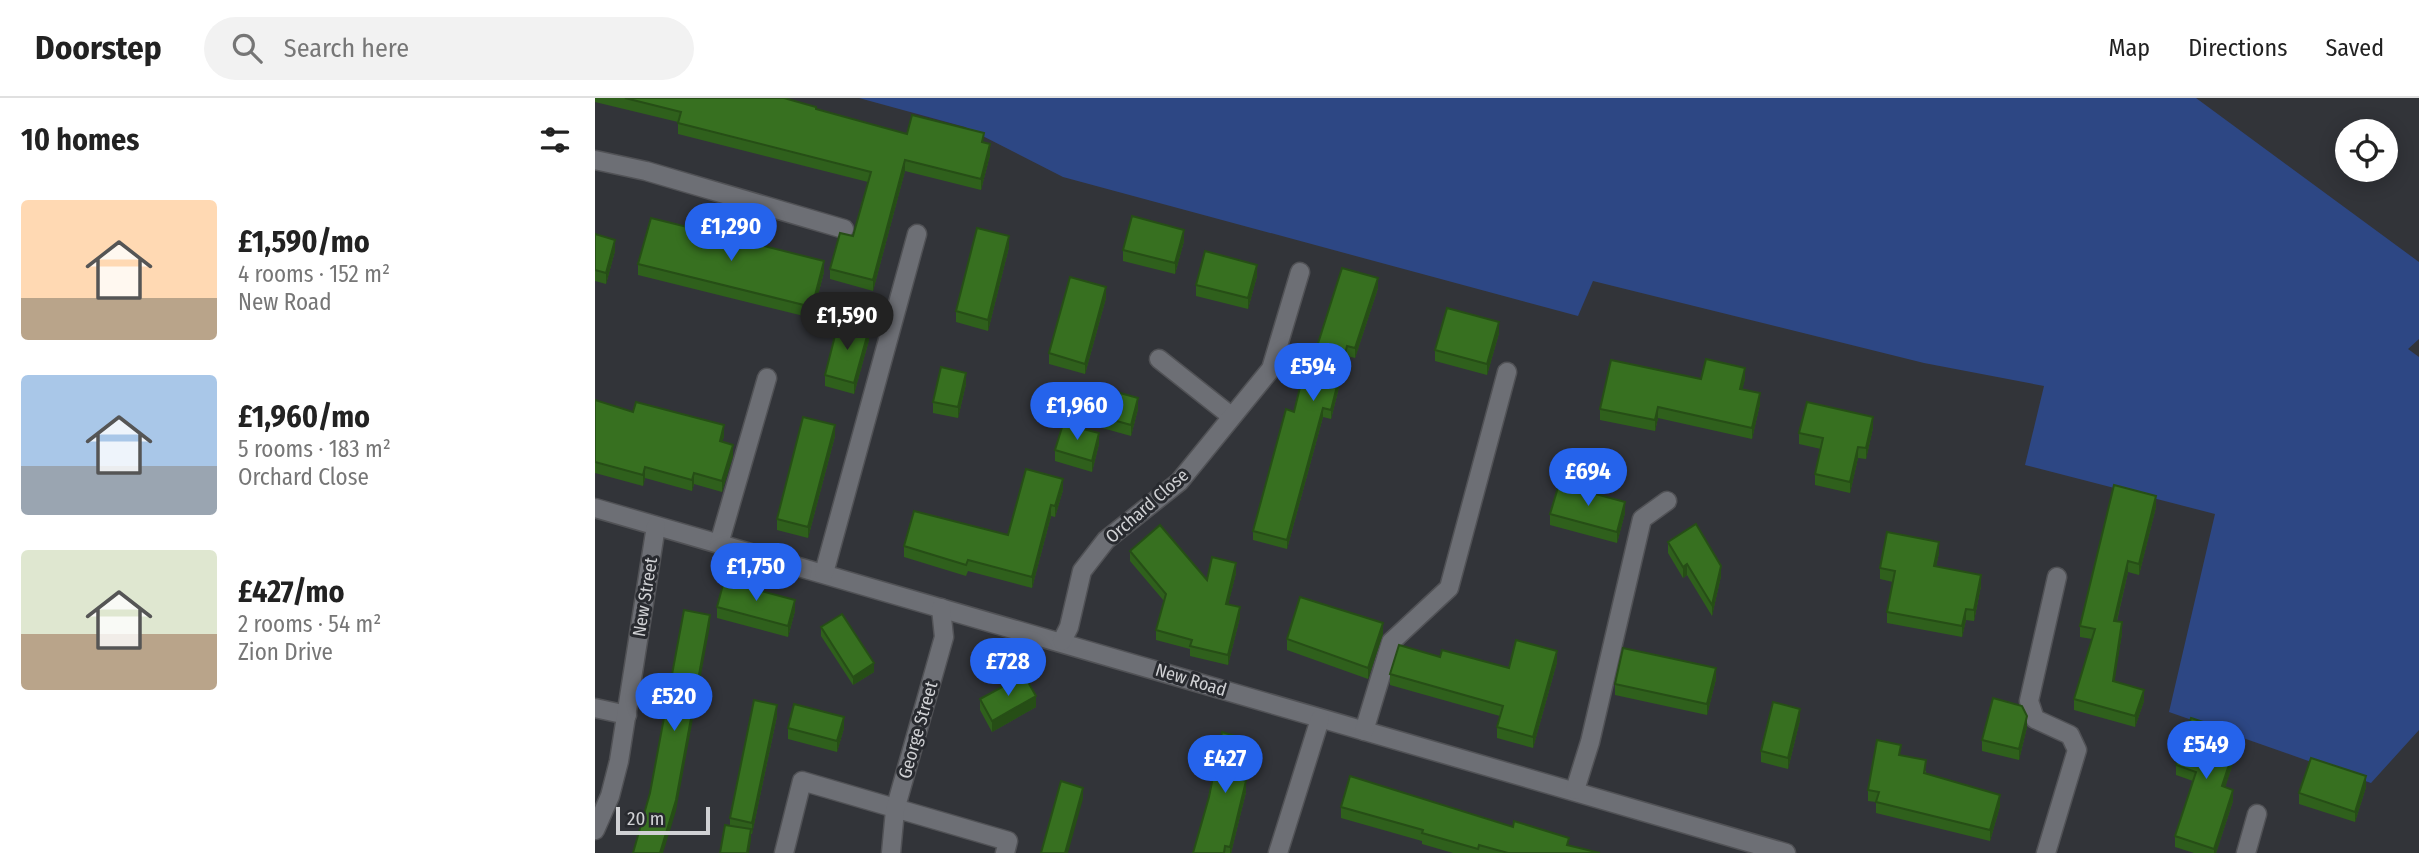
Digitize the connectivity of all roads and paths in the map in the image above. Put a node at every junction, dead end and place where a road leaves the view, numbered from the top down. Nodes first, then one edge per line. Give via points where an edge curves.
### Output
1 (595, 160) edge
2 (843, 229) dead end
3 (917, 234) dead end
4 (1300, 272) dead end
5 (1159, 359) dead end
6 (1507, 372) dead end
7 (767, 378) dead end
8 (1231, 416) junction
9 (1667, 501) dead end
10 (595, 508) edge
11 (656, 526) junction
12 (719, 544) junction
13 (824, 573) junction
14 (2057, 577) dead end
15 (941, 608) junction
16 (1062, 641) junction
17 (595, 708) edge
18 (627, 715) junction
19 (1320, 719) junction
20 (1364, 731) junction
21 (1575, 790) junction
22 (895, 810) junction
23 (2257, 814) dead end
24 (595, 830) edge
25 (784, 853) edge
26 (891, 853) edge
27 (1005, 853) edge
28 (1278, 853) edge
29 (1786, 853) edge
30 (2046, 853) edge
31 (2246, 853) edge

1 - 2 street
3 - 13 street
4 - 8 street, Orchard Close via 1271,369
5 - 8 street
6 - 20 street via 1449,588 1391,642
7 - 12 street
8 - 16 street, Orchard Close via 1179,482 1106,540 1082,571
9 - 21 street via 1642,519
10 - 11 street, New Road
11 - 12 street, New Road
11 - 18 street, New Street
12 - 13 street, New Road
13 - 15 street, New Road
14 - 30 street via 2029,701 2035,719 2070,735 2077,750
15 - 16 street, New Road
15 - 22 street, George Street via 944,637
16 - 19 street, New Road
17 - 18 street
18 - 24 street, New Street via 610,796
19 - 20 street, New Road
19 - 28 street
20 - 21 street, New Road
21 - 29 street, New Road
22 - 25 street via 802,781
22 - 26 street, George Street
22 - 27 street via 1008,841
23 - 31 street

